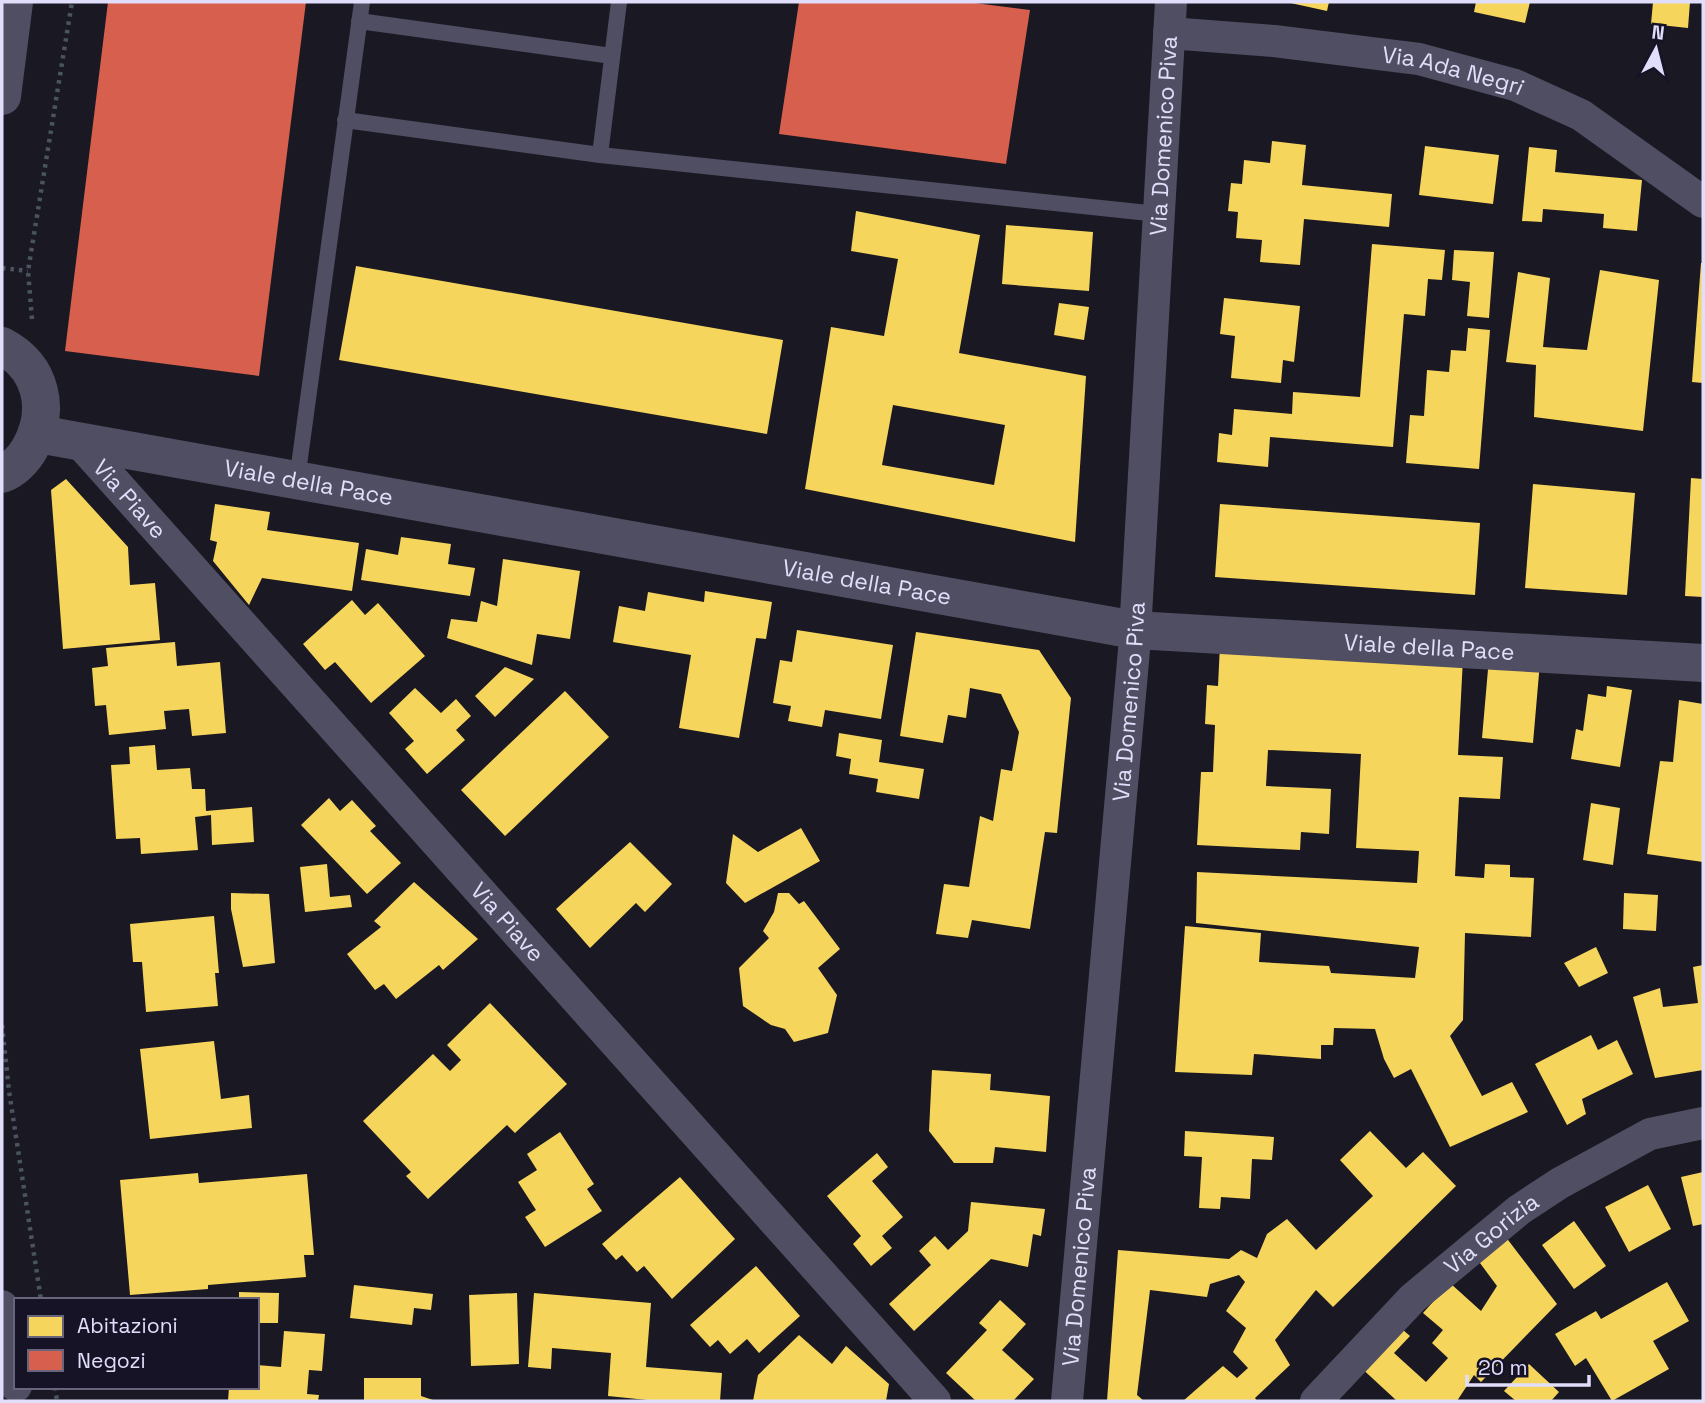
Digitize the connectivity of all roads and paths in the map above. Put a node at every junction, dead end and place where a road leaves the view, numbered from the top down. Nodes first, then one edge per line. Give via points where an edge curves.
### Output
1 (14, 2) edge
2 (72, 2) edge
3 (362, 2) edge
4 (618, 2) edge
5 (1171, 2) edge
6 (359, 21) junction
7 (1169, 33) junction
8 (612, 56) junction
9 (2, 96) edge
10 (345, 120) junction
11 (600, 155) junction
12 (1703, 202) edge
13 (1158, 214) junction
14 (2, 268) edge
15 (28, 271) junction
16 (18, 337) edge
17 (38, 434) junction
18 (80, 443) junction
19 (2, 474) edge
20 (297, 480) junction
21 (1135, 630) junction
22 (1703, 663) edge
23 (2, 1025) edge
24 (1703, 1123) edge
25 (41, 1298) edge
26 (2, 1306) edge
27 (14, 1375) edge
28 (935, 1401) edge
29 (1067, 1401) edge
30 (1316, 1401) edge

1 - 9 street
2 - 15 path
3 - 6 lane
4 - 8 lane
5 - 7 street, Via Domenico Piva
6 - 8 lane
6 - 10 lane
7 - 12 street, Via Ada Negri via 1419,59 1515,85 1581,115
7 - 13 street, Via Domenico Piva
8 - 11 lane
10 - 11 lane
10 - 20 lane
11 - 13 lane
13 - 21 street, Via Domenico Piva
14 - 15 path
15 - 16 path
16 - 17 street via 14,352 30,369 39,389 42,412
17 - 18 street, Viale della Pace
17 - 19 street via 25,456
18 - 20 street, Viale della Pace
18 - 28 street, Via Piave
20 - 21 street, Viale della Pace
21 - 22 street, Viale della Pace
21 - 29 street, Via Domenico Piva
23 - 25 path
24 - 30 street, Via Gorizia via 1650,1134 1519,1210 1413,1298
26 - 27 street

